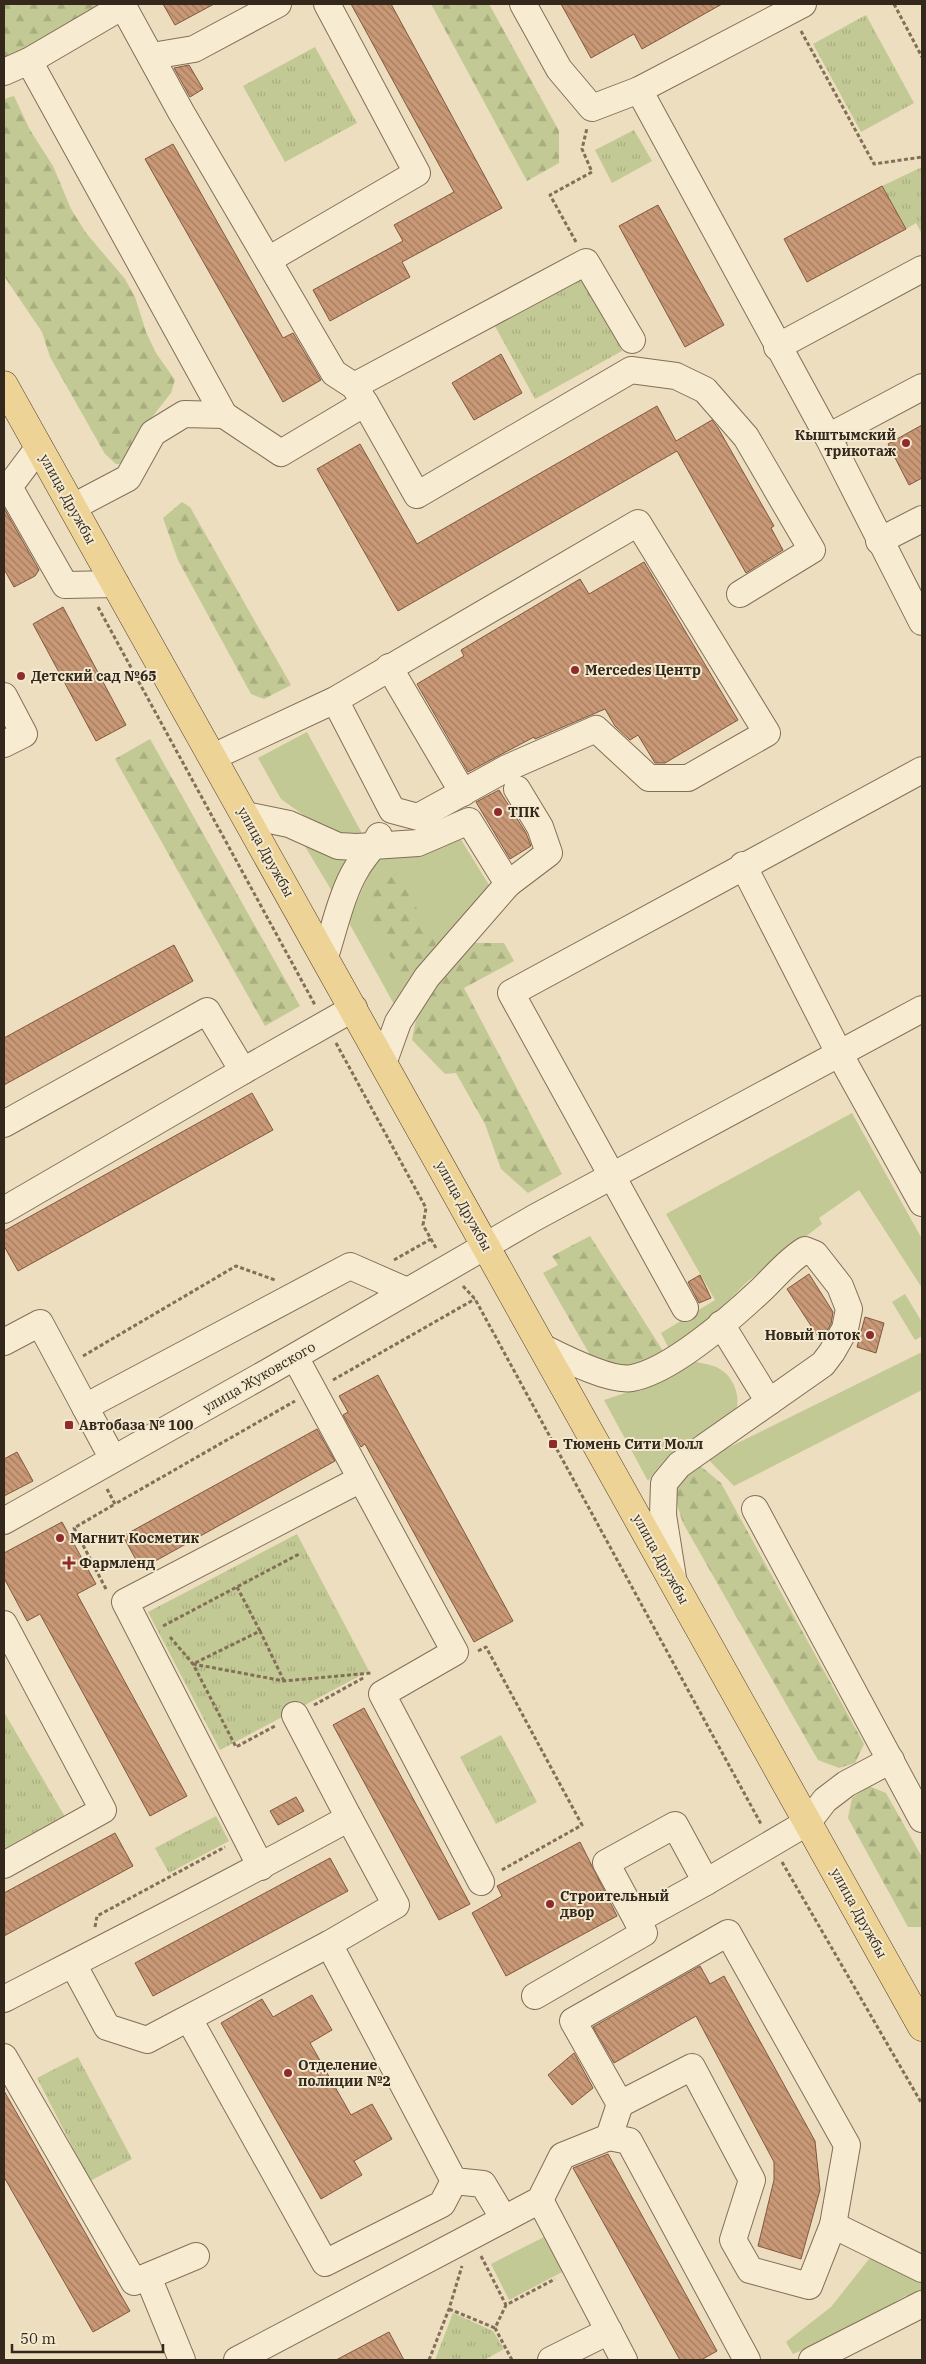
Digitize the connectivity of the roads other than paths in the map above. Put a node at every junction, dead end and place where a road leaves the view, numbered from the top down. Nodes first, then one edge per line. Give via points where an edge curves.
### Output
1 (278, 4) edge
2 (327, 4) edge
3 (523, 4) edge
4 (124, 5) edge
5 (797, 7) edge
6 (152, 56) junction
7 (29, 62) junction
8 (4, 72) edge
9 (639, 90) junction
10 (268, 260) junction
11 (922, 269) edge
12 (632, 340) dead end
13 (778, 346) junction
14 (4, 385) edge
15 (922, 387) edge
16 (359, 394) junction
17 (224, 416) junction
18 (828, 437) junction
19 (38, 447) junction
20 (73, 508) junction
21 (922, 519) edge
22 (879, 541) junction
23 (116, 584) junction
24 (740, 594) dead end
25 (922, 622) edge
26 (389, 666) junction
27 (4, 696) edge
28 (335, 700) junction
29 (4, 744) edge
30 (214, 757) junction
31 (922, 770) edge
32 (517, 789) dead end
33 (463, 793) junction
34 (392, 810) junction
35 (246, 814) junction
36 (374, 846) junction
37 (743, 865) junction
38 (508, 884) junction
39 (325, 957) junction
40 (354, 1008) junction
41 (922, 1009) edge
42 (839, 1053) junction
43 (384, 1061) junction
44 (242, 1071) junction
45 (4, 1124) edge
46 (612, 1176) junction
47 (922, 1203) edge
48 (4, 1210) edge
49 (486, 1245) junction
50 (407, 1290) junction
51 (684, 1308) dead end
52 (721, 1324) junction
53 (4, 1342) edge
54 (542, 1347) junction
55 (295, 1357) junction
56 (769, 1402) junction
57 (86, 1407) junction
58 (104, 1464) junction
59 (361, 1478) junction
60 (755, 1510) dead end
61 (4, 1521) edge
62 (674, 1583) junction
63 (4, 1624) edge
64 (13, 1665) edge
65 (295, 1715) road end
66 (891, 1760) junction
67 (349, 1818) junction
68 (922, 1819) edge
69 (808, 1822) junction
70 (4, 1865) edge
71 (261, 1867) junction
72 (481, 1882) dead end
73 (706, 1882) junction
74 (637, 1920) junction
75 (329, 1944) junction
76 (73, 1964) junction
77 (534, 1996) dead end
78 (4, 1999) edge
79 (189, 2018) junction
80 (922, 2027) edge
81 (4, 2057) edge
82 (620, 2104) junction
83 (610, 2137) junction
84 (454, 2181) junction
85 (540, 2200) junction
86 (504, 2219) junction
87 (833, 2225) junction
88 (196, 2256) dead end
89 (922, 2269) edge
90 (148, 2277) junction
91 (922, 2304) edge
92 (609, 2331) junction
93 (182, 2360) edge
94 (236, 2360) edge
95 (551, 2360) edge
96 (624, 2360) edge
97 (747, 2360) edge
98 (812, 2360) edge

1 - 6 street via 194,49
2 - 10 street via 418,173
3 - 9 street via 559,69 592,108
4 - 6 street
4 - 7 street
5 - 9 street
6 - 10 street
7 - 8 street
7 - 17 street
9 - 13 street
10 - 16 street via 334,373
11 - 13 street
12 - 16 street via 586,262
13 - 18 street
14 - 19 main road, улица Дружбы
15 - 18 street
16 - 17 street via 281,453
16 - 24 street via 417,495 631,370 676,376 705,390 746,437 812,550
17 - 20 street via 184,414 152,433 128,478
18 - 22 street
19 - 20 main road, улица Дружбы
19 - 23 street via 9,487 65,585
20 - 23 main road, улица Дружбы
21 - 22 street
22 - 25 street
23 - 30 main road, улица Дружбы
26 - 28 street
26 - 33 street
26 - 33 street via 638,523 767,733 688,778 649,778 596,729 507,768
27 - 29 street via 24,734
28 - 30 street
28 - 34 street
30 - 35 main road, улица Дружбы
31 - 37 street
32 - 38 street via 540,827 549,853
33 - 34 street via 418,817
34 - 36 street
35 - 36 street via 288,824 338,846
35 - 39 main road, улица Дружбы
36 - 38 street via 418,843 469,821
36 - 39 street via 357,868
37 - 42 street
37 - 46 street via 511,993
38 - 43 street via 427,977 398,1022
39 - 40 main road, улица Дружбы
40 - 43 main road, улица Дружбы
40 - 44 street
41 - 42 street, улица Жуковского
42 - 46 street, улица Жуковского
42 - 47 street
43 - 49 main road, улица Дружбы
44 - 45 street via 207,1010
44 - 48 street
46 - 49 street, улица Жуковского
46 - 51 street
49 - 50 street, улица Жуковского
49 - 54 main road, улица Дружбы
50 - 55 street, улица Жуковского
50 - 57 street via 350,1266
52 - 54 street via 678,1357 631,1378 602,1373 570,1362
52 - 56 street
52 - 56 street via 791,1259 805,1250 815,1254 840,1286 849,1309 845,1329 832,1352 823,1364
53 - 57 street via 40,1323
54 - 62 main road, улица Дружбы
55 - 58 street, улица Жуковского
55 - 59 street
56 - 62 street via 678,1465 664,1483 663,1515
57 - 58 street
58 - 61 street, улица Жуковского
59 - 71 street via 125,1602
59 - 72 street via 455,1652 382,1694
60 - 66 street
62 - 69 main road, улица Дружбы
63 - 64 street
64 - 70 street via 103,1810
65 - 67 street
66 - 68 street
66 - 69 street via 846,1784 825,1800
67 - 71 street
67 - 75 street via 396,1905
69 - 73 street
69 - 80 main road, улица Дружбы
71 - 76 street
73 - 74 street
73 - 74 street via 674,1825 614,1858 606,1863
74 - 77 street via 644,1934
75 - 79 street
75 - 84 street
76 - 78 street
76 - 79 street via 107,2027 147,2040
79 - 84 street via 325,2263 442,2204
81 - 90 street via 134,2282
82 - 83 street
82 - 87 street via 692,2067 752,2180 734,2240 750,2270 809,2286
82 - 87 street via 573,2021 728,1933 847,2145
83 - 85 street via 562,2156
83 - 97 street via 629,2141
84 - 86 street via 483,2184
85 - 86 street
85 - 92 street
86 - 94 street
87 - 89 street
88 - 90 street
90 - 93 street
91 - 98 street
92 - 95 street
92 - 96 street

